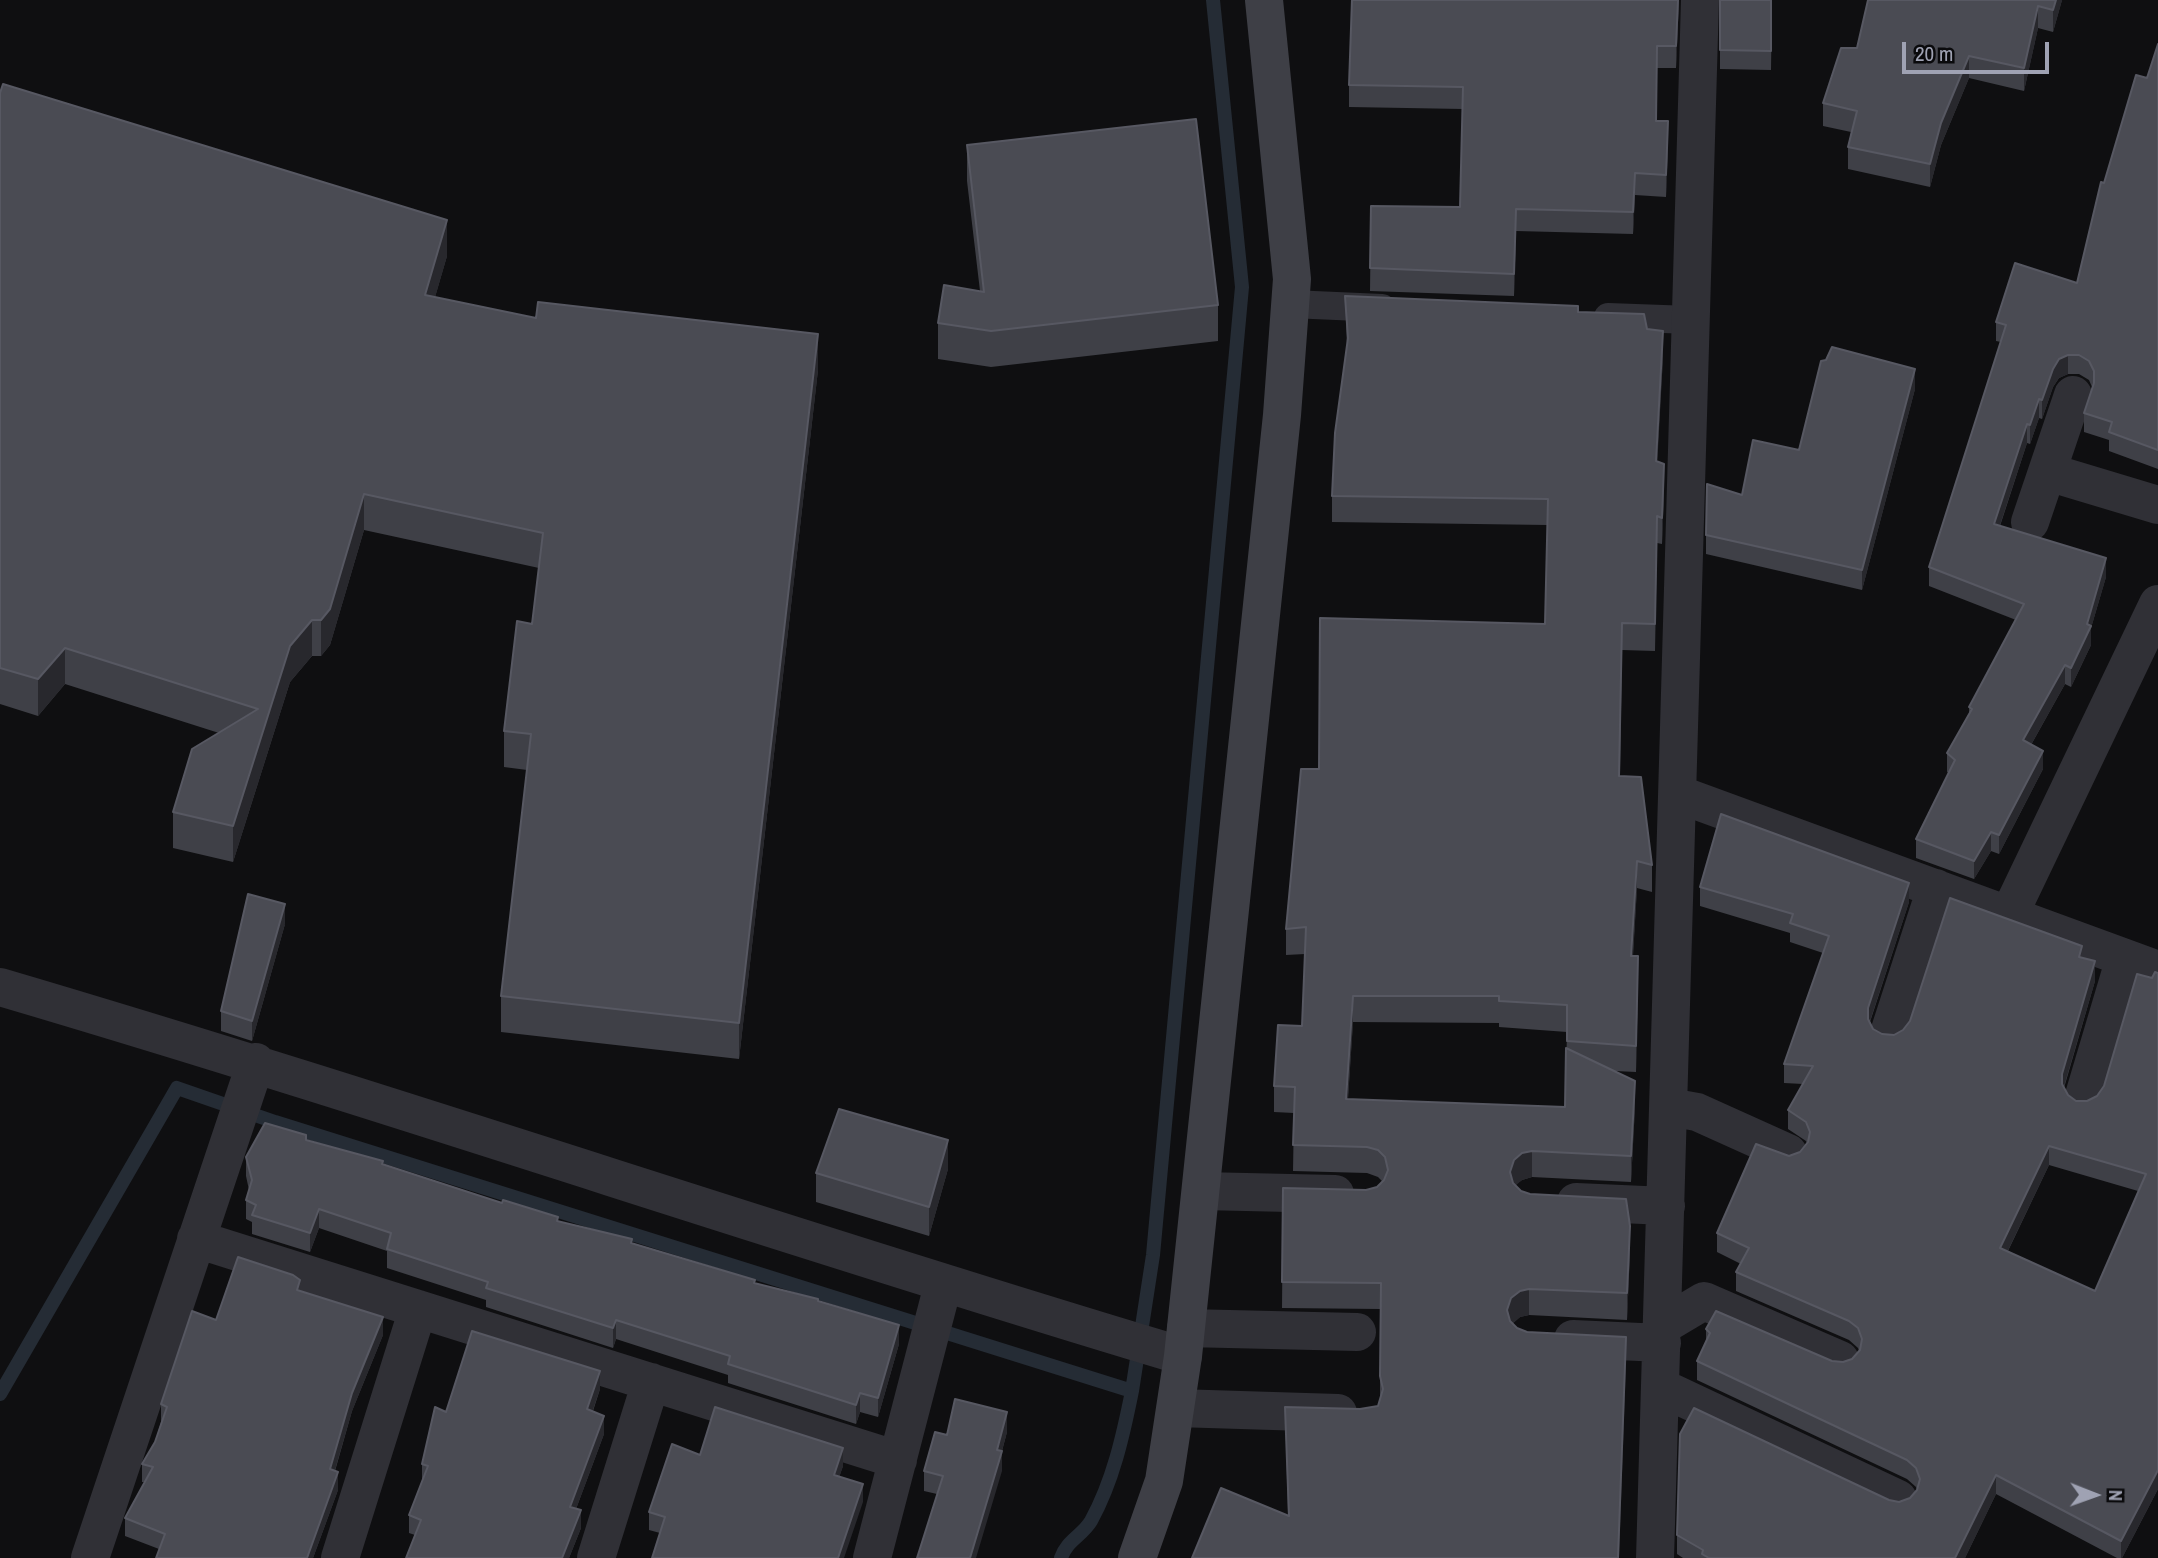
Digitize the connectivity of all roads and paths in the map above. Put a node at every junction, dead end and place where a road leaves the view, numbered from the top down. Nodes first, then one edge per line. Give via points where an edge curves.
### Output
1 (1264, 0) edge
2 (1700, 0) edge
3 (1291, 304) junction
4 (1415, 309) edge
5 (1581, 316) edge
6 (1691, 320) junction
7 (2073, 395) dead end
8 (2048, 472) junction
9 (2158, 505) edge
10 (2030, 522) dead end
11 (2158, 604) edge
12 (1678, 794) junction
13 (1936, 888) junction
14 (2009, 915) junction
15 (2141, 964) edge
16 (0, 987) edge
17 (1889, 1033) edge
18 (256, 1062) junction
19 (2083, 1099) edge
20 (1669, 1107) junction
21 (1788, 1153) edge
22 (1201, 1191) junction
23 (1366, 1195) edge
24 (1545, 1200) edge
25 (1666, 1206) junction
26 (196, 1239) junction
27 (418, 1309) junction
28 (935, 1315) junction
29 (1357, 1332) dead end
30 (1662, 1335) junction
31 (1543, 1338) edge
32 (1185, 1342) junction
33 (1840, 1360) edge
34 (651, 1382) junction
35 (1660, 1387) junction
36 (1176, 1408) junction
37 (1361, 1414) edge
38 (898, 1460) junction
39 (1898, 1499) edge
40 (90, 1558) edge
41 (340, 1558) edge
42 (596, 1558) edge
43 (872, 1558) edge
44 (1137, 1558) edge
45 (1655, 1558) edge

1 - 3 street
2 - 6 street
3 - 4 lane
3 - 22 street
5 - 6 lane
6 - 12 street
7 - 8 street
8 - 9 street
8 - 10 street
11 - 14 street
12 - 13 street
12 - 20 street
13 - 14 street
13 - 17 street
14 - 15 street
15 - 19 street
16 - 18 street
18 - 26 street
18 - 28 street
20 - 21 street via 1697,1112
20 - 25 street
22 - 23 street
22 - 32 street
24 - 25 street
25 - 30 street
26 - 27 street
26 - 40 street
27 - 34 street
27 - 41 street
28 - 32 street
28 - 38 street
29 - 32 street
30 - 31 street
30 - 33 street via 1704,1301
30 - 35 street
32 - 36 street
34 - 38 street
34 - 42 street
35 - 39 street
35 - 45 street
36 - 37 street
36 - 44 street via 1164,1481
38 - 43 street

